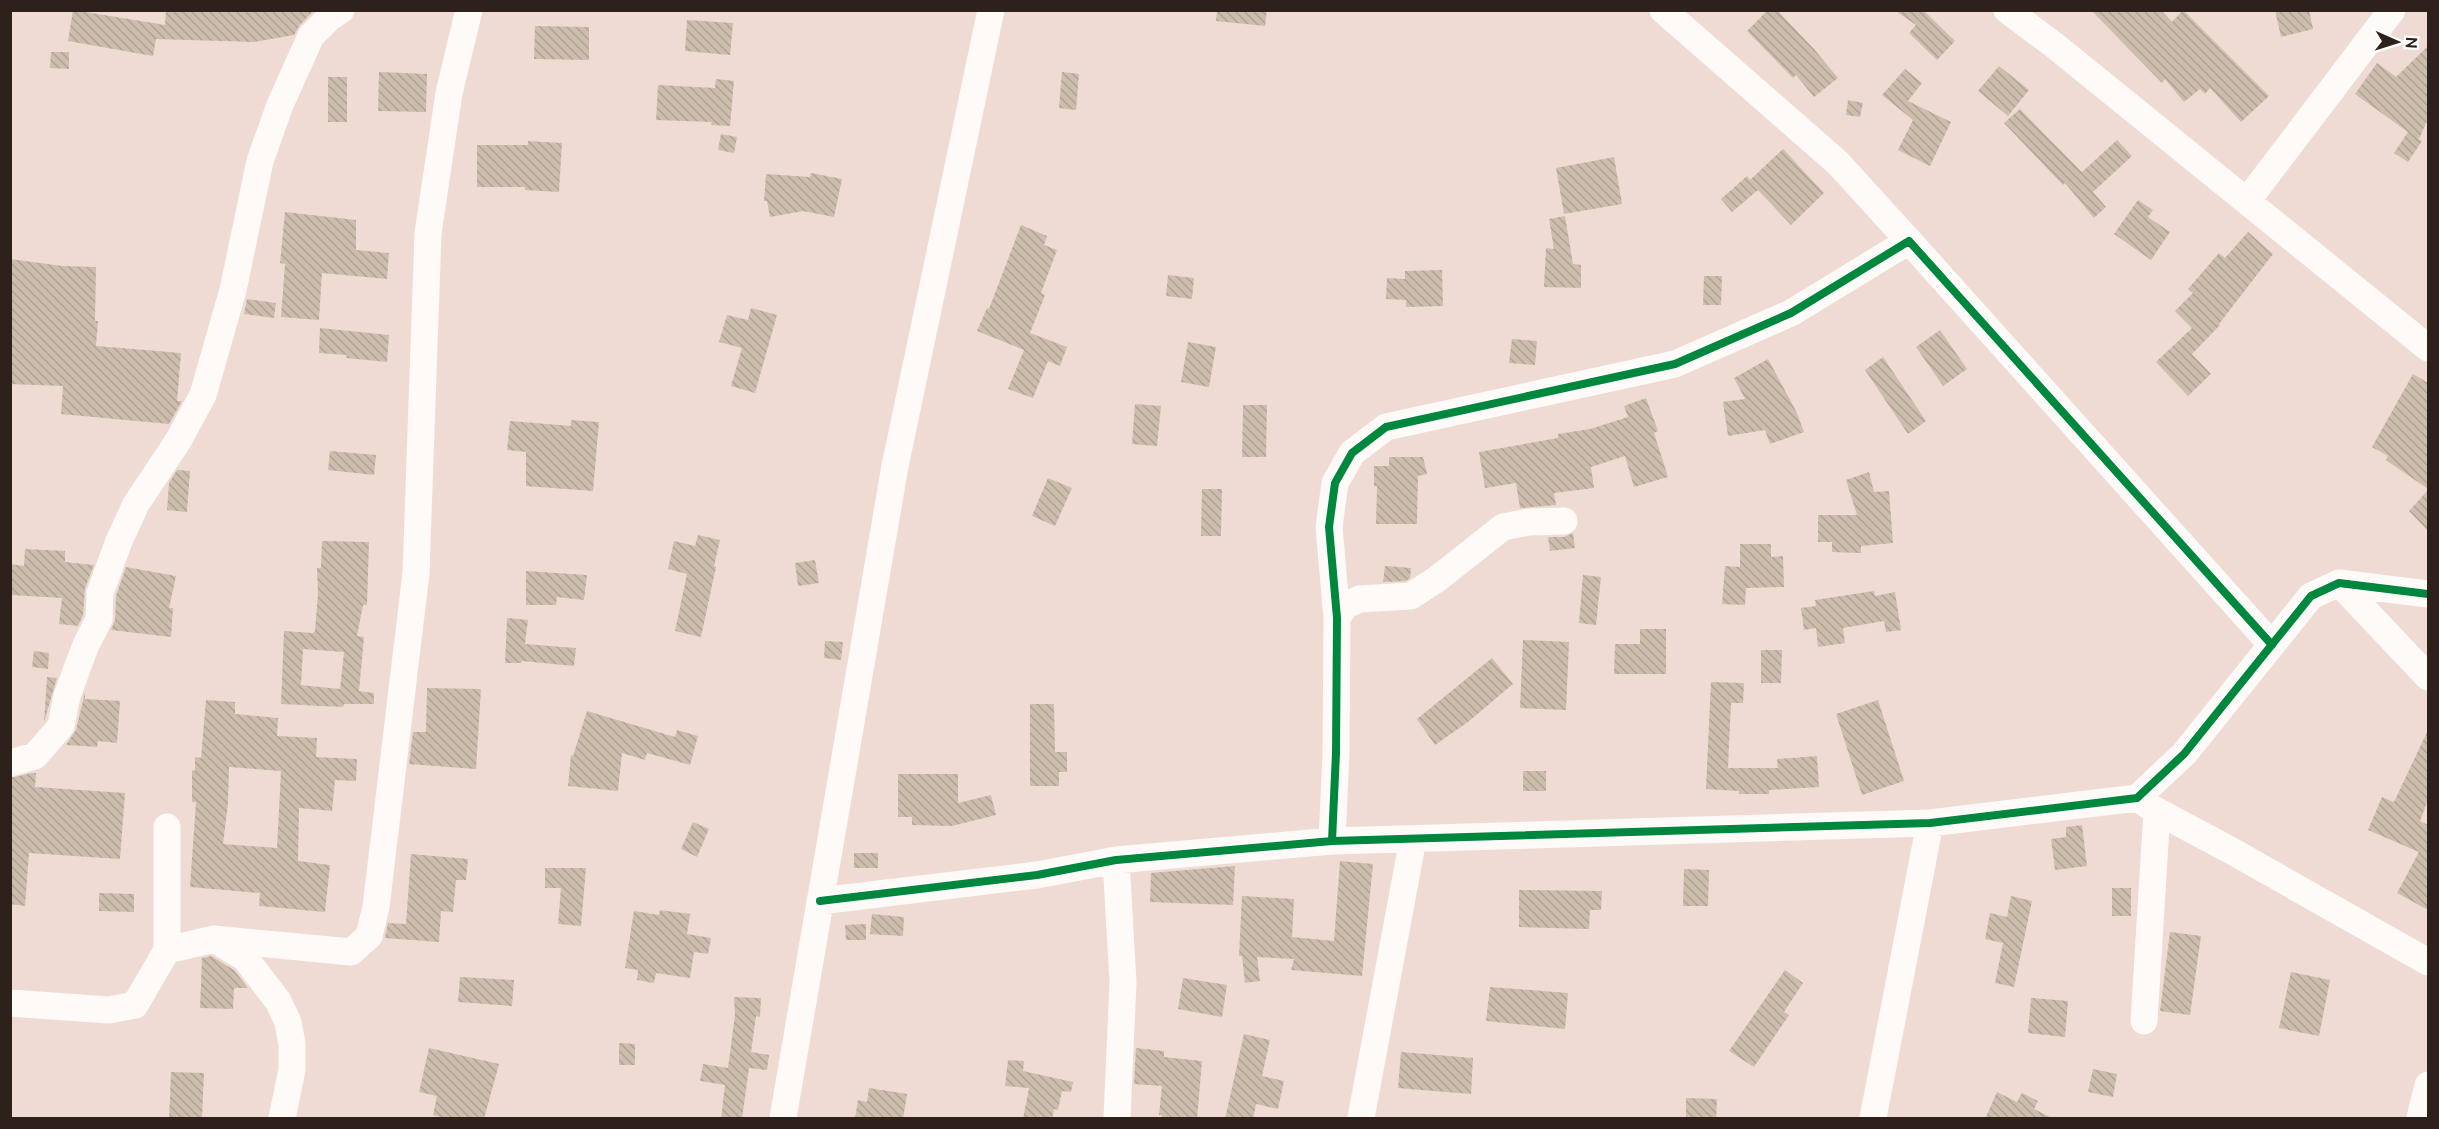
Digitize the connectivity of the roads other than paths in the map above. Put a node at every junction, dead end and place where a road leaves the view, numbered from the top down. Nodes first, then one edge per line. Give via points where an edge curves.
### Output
1 (340, 10) edge
2 (469, 10) edge
3 (991, 10) edge
4 (1663, 10) edge
5 (2007, 10) edge
6 (2392, 10) edge
7 (2247, 201) junction
8 (1909, 241) junction
9 (2428, 348) edge
10 (1564, 521) dead end
11 (2339, 583) junction
12 (2428, 594) edge
13 (1337, 618) junction
14 (2272, 645) junction
15 (2428, 677) edge
16 (10, 763) edge
17 (2147, 804) junction
18 (1930, 823) junction
19 (167, 827) dead end
20 (1413, 839) junction
21 (1332, 841) junction
22 (1116, 860) junction
23 (820, 901) junction
24 (214, 939) junction
25 (166, 950) junction
26 (2428, 962) edge
27 (10, 1003) edge
28 (2144, 1021) dead end
29 (2428, 1085) edge
30 (282, 1119) edge
31 (783, 1119) edge
32 (1117, 1119) edge
33 (1361, 1119) edge
34 (1873, 1119) edge
35 (2420, 1119) edge

1 - 16 street via 311,36 280,105 260,161 233,290 203,395 136,504 119,541 100,593 99,619 67,696 61,726 35,756
2 - 24 street via 449,93 428,233 416,573 376,907 369,936 351,952
3 - 23 street via 895,466
4 - 8 street via 1838,163
5 - 7 street
6 - 7 street
7 - 9 street
8 - 13 street via 1791,313 1675,364 1386,427 1352,453 1335,483 1329,527
8 - 14 street
10 - 13 street via 1503,527 1411,596 1359,598 1345,606
11 - 12 street
11 - 14 street via 2311,596
11 - 15 street
13 - 21 street
14 - 17 street
17 - 18 street
17 - 26 street
17 - 28 street
18 - 20 street
18 - 34 street
19 - 25 street
20 - 21 street
20 - 33 street
21 - 22 street
22 - 23 street via 1036,875
22 - 32 street via 1123,982
23 - 31 street
24 - 25 street
24 - 30 street via 245,958 278,1001 288,1022 292,1070
25 - 27 street via 135,1005 110,1010
29 - 35 street

